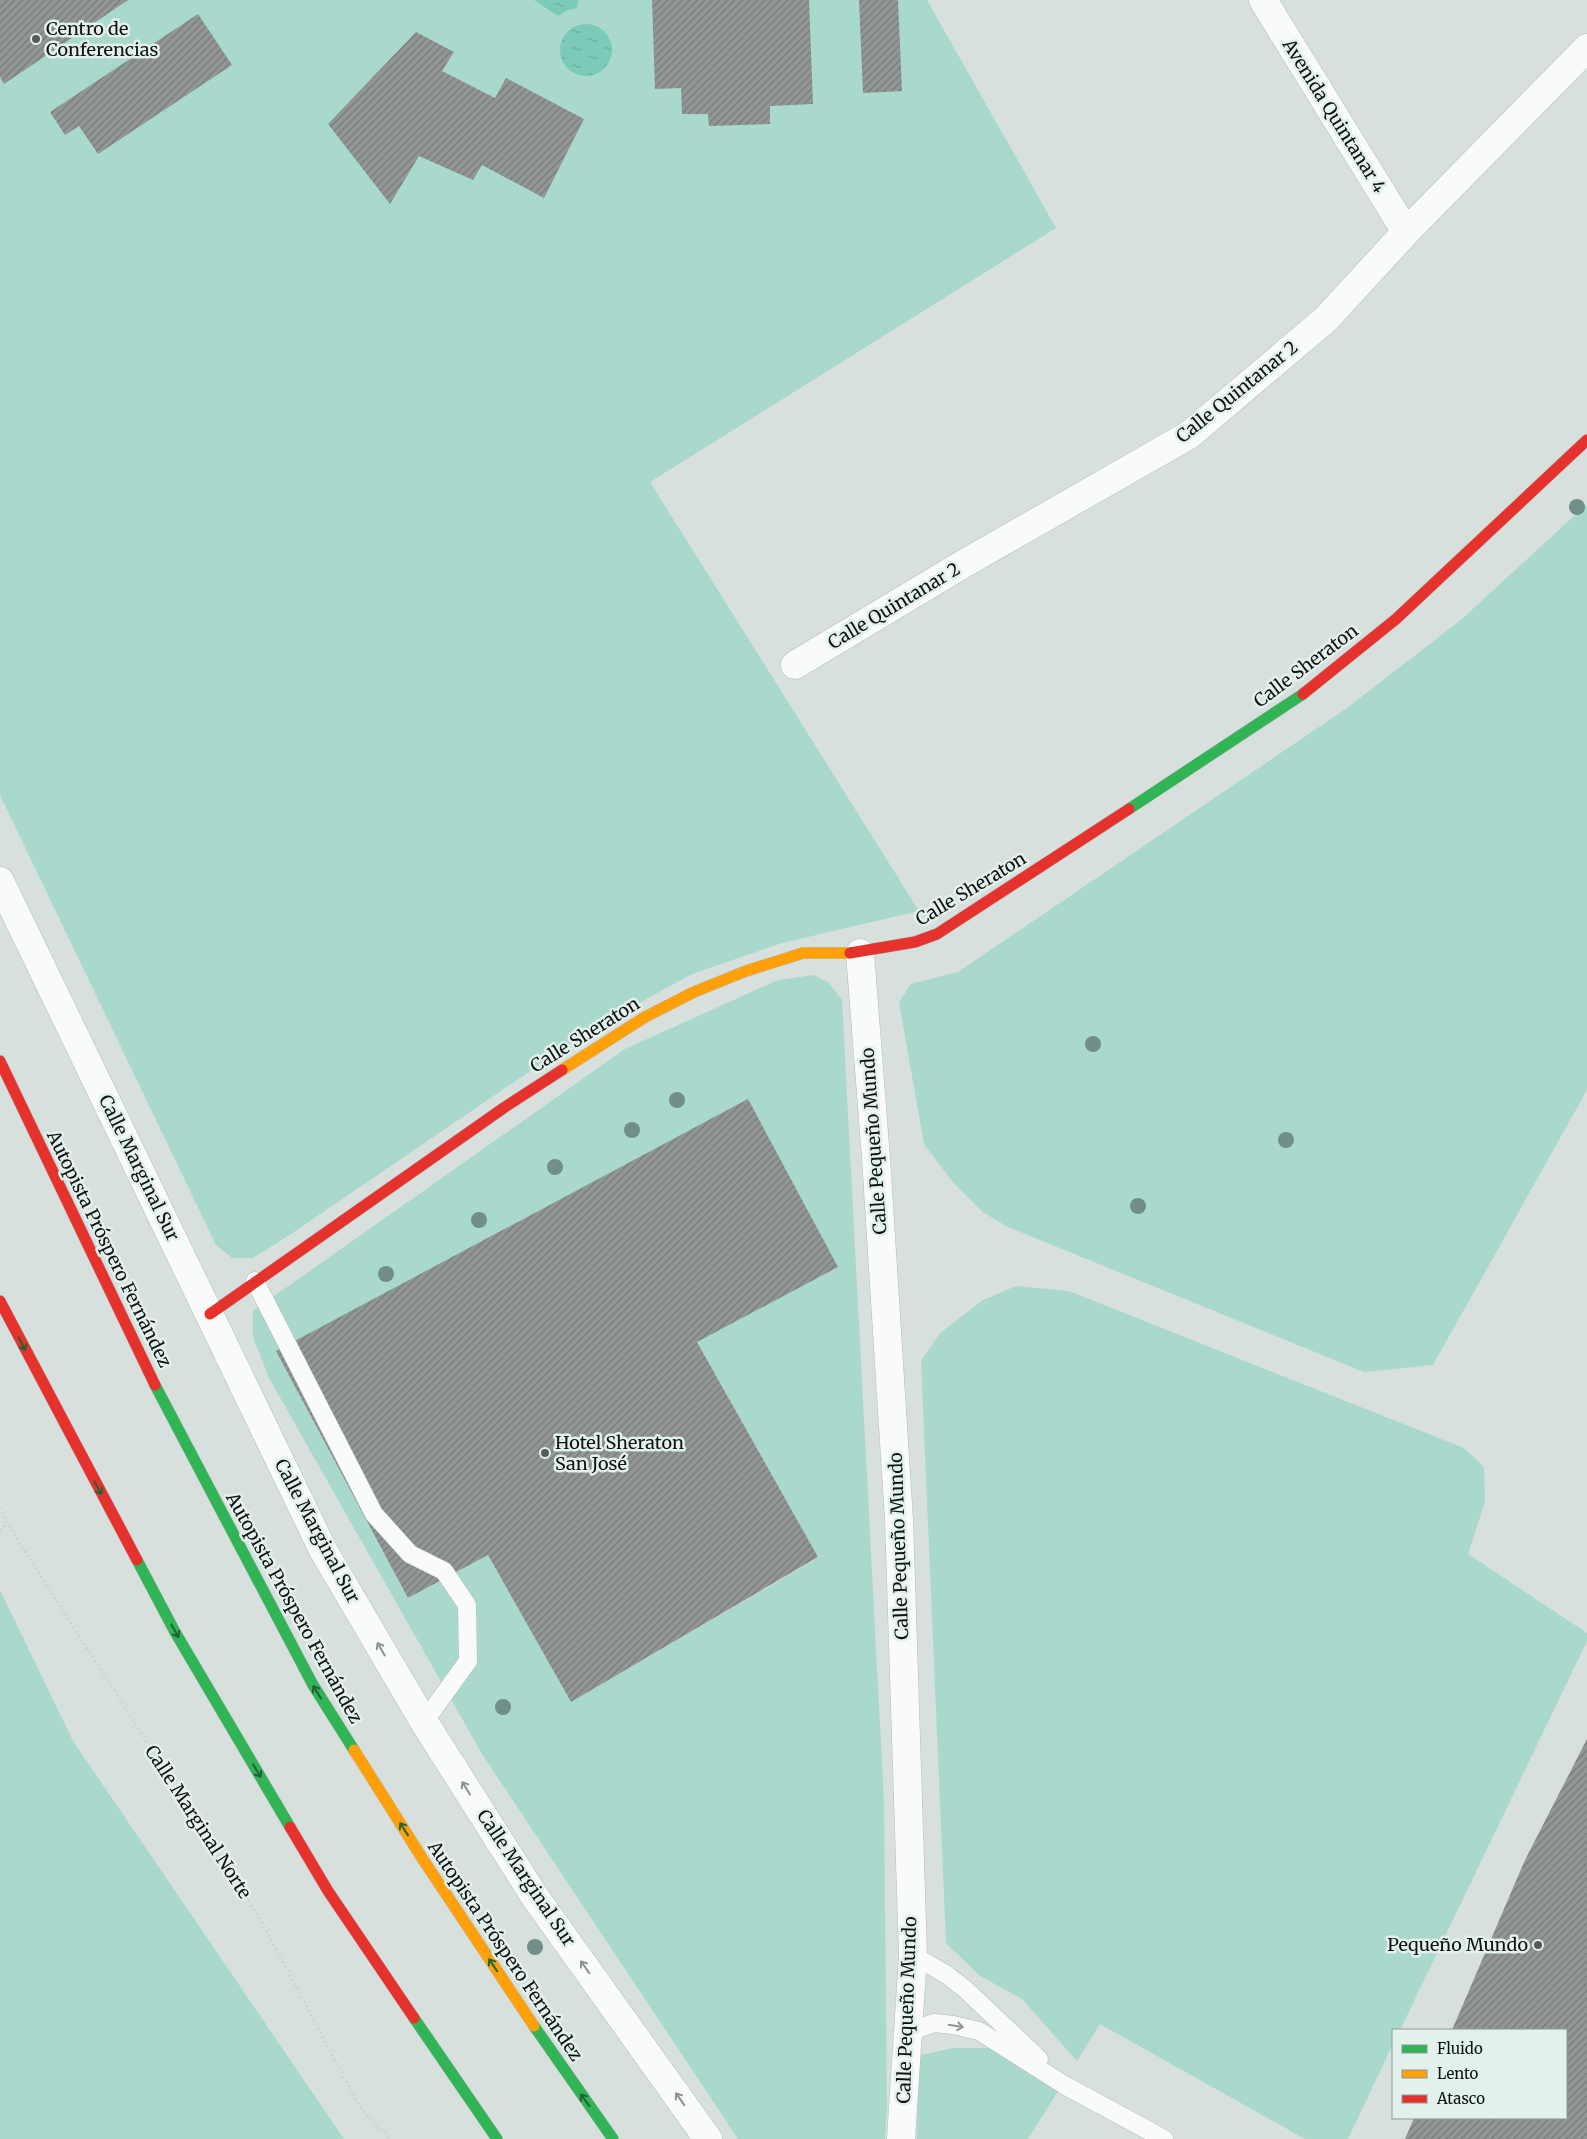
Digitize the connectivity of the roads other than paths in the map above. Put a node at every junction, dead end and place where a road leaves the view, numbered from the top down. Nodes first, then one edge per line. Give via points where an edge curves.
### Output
1 (1263, 0) edge
2 (1587, 48) edge
3 (1406, 232) junction
4 (1587, 440) edge
5 (795, 666) dead end
6 (0, 881) edge
7 (860, 953) junction
8 (0, 1061) edge
9 (255, 1281) junction
10 (0, 1301) edge
11 (210, 1314) junction
12 (424, 1722) junction
13 (912, 1955) junction
14 (909, 2032) junction
15 (1066, 2086) junction
16 (497, 2139) edge
17 (613, 2139) edge
18 (708, 2139) edge
19 (900, 2139) edge
20 (1164, 2139) edge

1 - 3 street, Avenida Quintanar 4
2 - 3 street, Calle Quintanar 2
3 - 5 street, Calle Quintanar 2 via 1326,319 1189,435 965,563
4 - 7 main road, Calle Sheraton via 1396,619 1303,694 937,934
6 - 11 street, Calle Marginal Sur
7 - 9 main road, Calle Sheraton via 803,953 694,992 645,1017 505,1107
7 - 13 street, Calle Pequeño Mundo via 899,1520
17 -> 8 main road, Autopista Próspero Fernández via 563,2070 424,1861 313,1685 175,1426
9 - 11 main road, Calle Sheraton
9 - 12 lane via 374,1514 410,1554 444,1571 467,1605 468,1661
10 -> 16 main road via 175,1632 323,1883
12 -> 11 street, Calle Marginal Sur via 323,1550
18 -> 12 street, Calle Marginal Sur via 535,1896
13 - 14 street, Calle Pequeño Mundo
13 - 15 lane via 965,1989
14 -> 15 lane via 934,2024 980,2031
14 - 19 street, Calle Pequeño Mundo
15 - 20 lane

